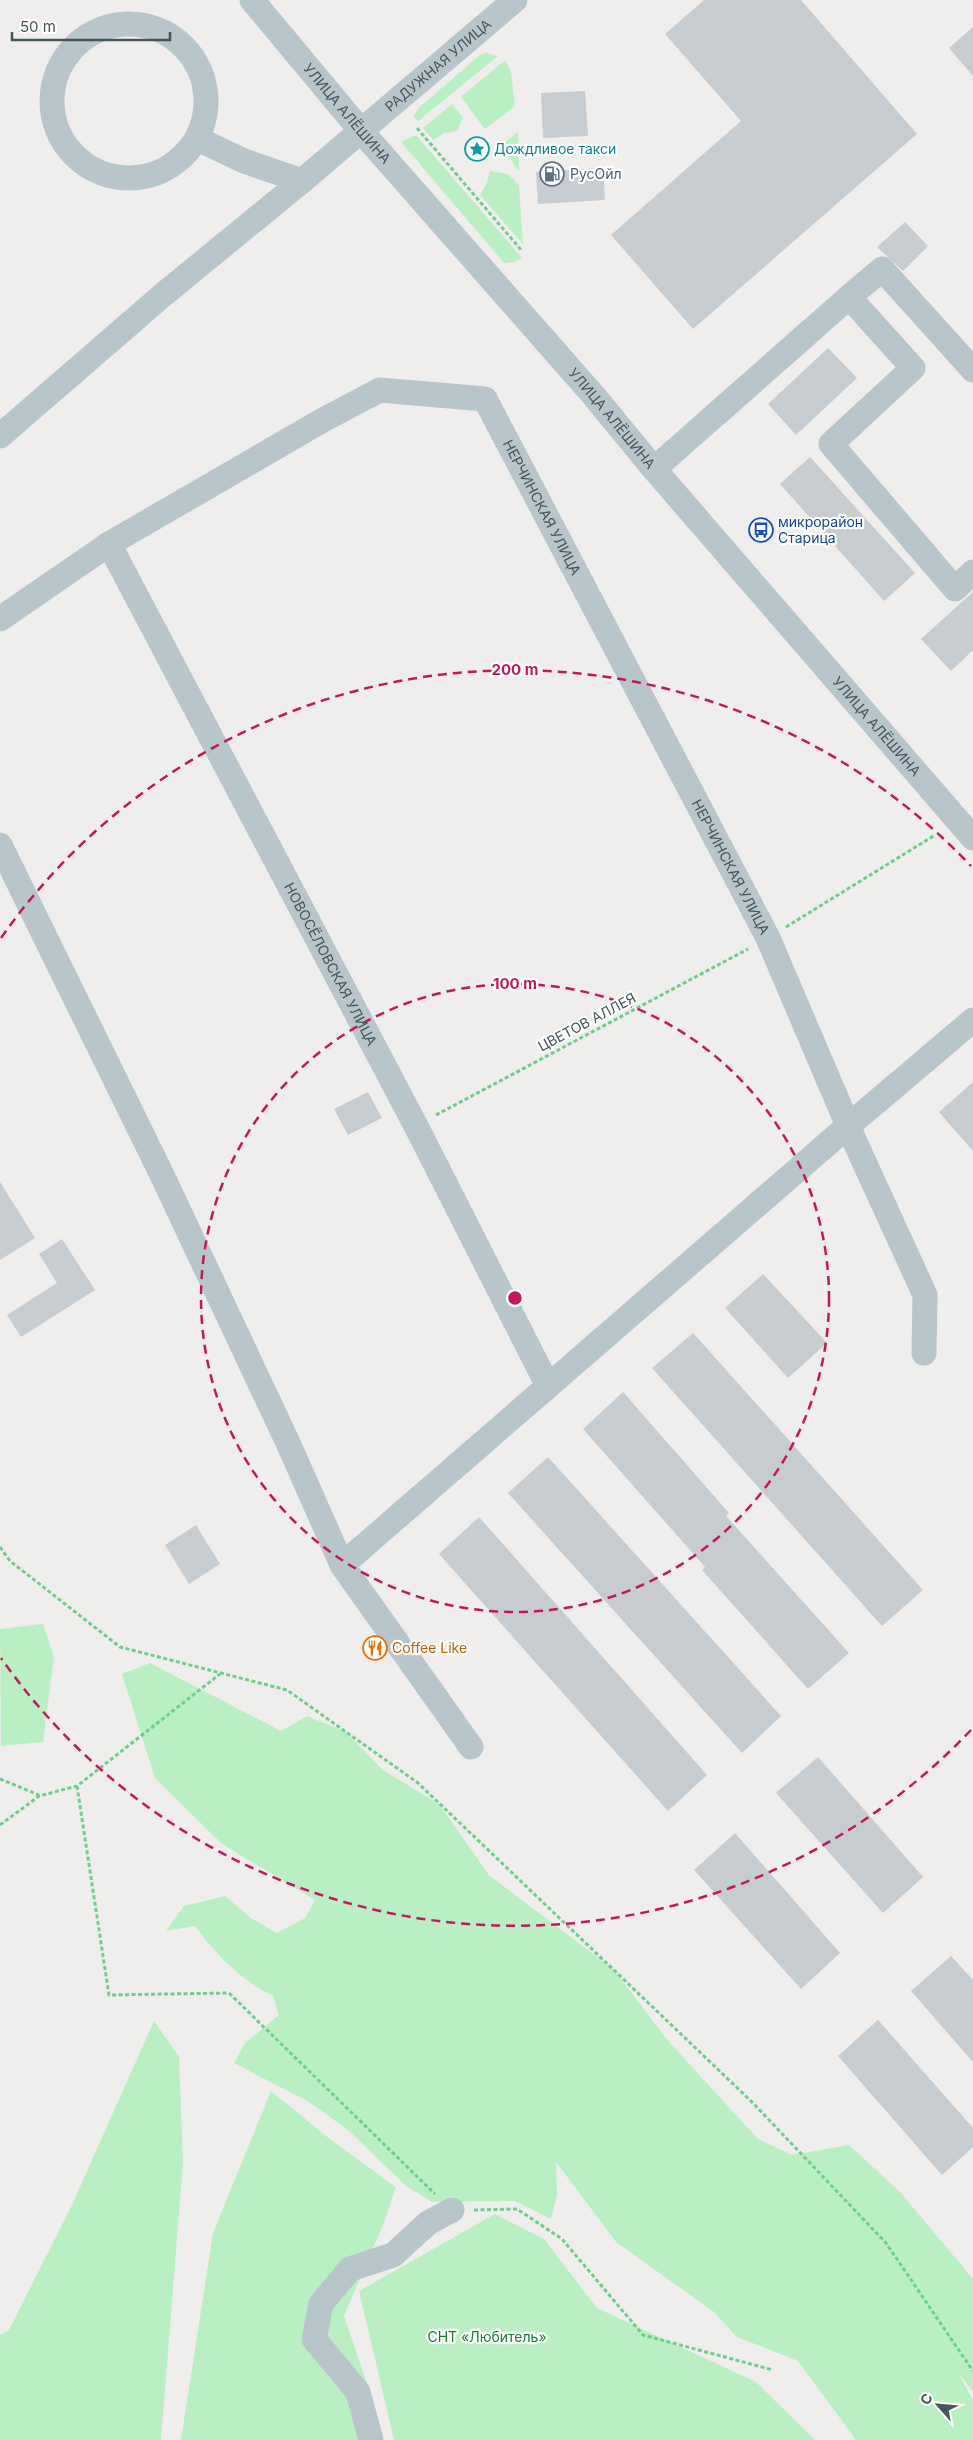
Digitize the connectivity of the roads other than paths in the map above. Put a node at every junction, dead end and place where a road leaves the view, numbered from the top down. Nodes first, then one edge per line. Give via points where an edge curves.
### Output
1 (252, 0) edge
2 (515, 0) edge
3 (362, 132) junction
4 (198, 139) junction
5 (302, 181) junction
6 (849, 296) junction
7 (973, 370) edge
8 (0, 436) edge
9 (654, 469) junction
10 (109, 544) junction
11 (973, 572) edge
12 (0, 619) edge
13 (973, 838) edge
14 (0, 845) edge
15 (973, 1020) edge
16 (848, 1126) junction
17 (924, 1353) dead end
18 (548, 1386) junction
19 (342, 1565) junction
20 (471, 1747) dead end
21 (452, 2210) road end
22 (371, 2440) edge

1 - 3 street, УЛИЦА АЛЁШИНА
2 - 3 street, РАДУЖНАЯ УЛИЦА
3 - 5 street, РАДУЖНАЯ УЛИЦА
3 - 9 street, УЛИЦА АЛЁШИНА via 588,389
4 - 4 street via 206,113 206,86 197,61 179,40 156,27 129,23 102,28 79,42 62,62 53,85 52,110 58,134 72,154 91,169 114,178 138,179 162,172 182,158
4 - 5 street via 244,161
5 - 8 street, РАДУЖНАЯ УЛИЦА via 164,294
6 - 7 street via 882,269
6 - 9 street
6 - 11 street via 914,368 831,444 955,589
9 - 13 street, УЛИЦА АЛЁШИНА
10 - 12 street
10 - 16 street, НЕРЧИНСКАЯ УЛИЦА via 380,390 485,399 768,938
10 - 18 street, НОВОСЁЛОВСКАЯ УЛИЦА via 416,1126
14 - 19 street via 162,1175
15 - 16 street
16 - 17 street, НЕРЧИНСКАЯ УЛИЦА via 925,1294
16 - 18 street
18 - 19 street
19 - 20 street
21 - 22 street via 428,2223 393,2255 350,2270 321,2304 314,2339 358,2392

